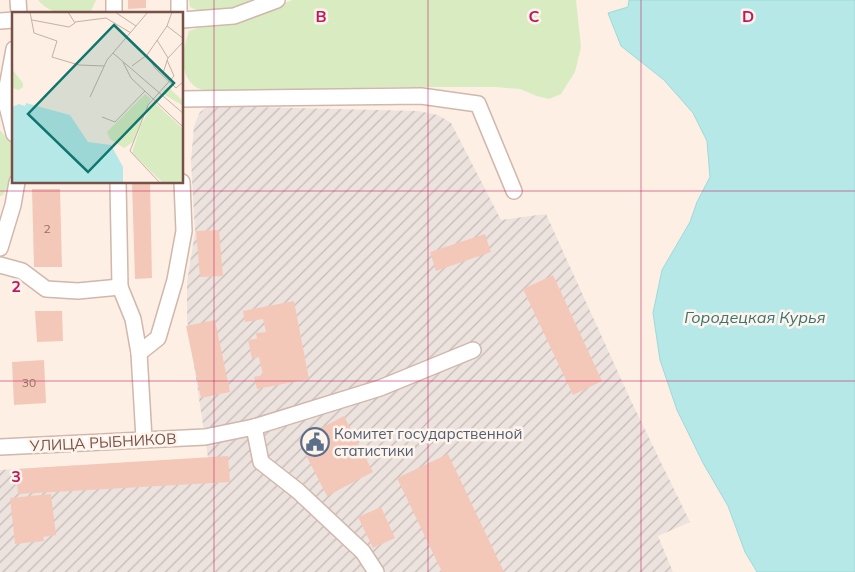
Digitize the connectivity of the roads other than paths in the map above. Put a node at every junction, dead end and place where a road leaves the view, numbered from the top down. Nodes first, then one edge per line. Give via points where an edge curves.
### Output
1 (277, 0) edge
2 (184, 20) edge
3 (12, 57) edge
4 (2, 99) edge
5 (184, 99) edge
6 (12, 128) edge
7 (16, 184) edge
8 (118, 184) edge
9 (182, 184) edge
10 (514, 191) dead end
11 (7, 205) edge
12 (0, 248) edge
13 (0, 265) edge
14 (120, 287) junction
15 (473, 350) dead end
16 (140, 353) junction
17 (254, 428) junction
18 (144, 439) junction
19 (0, 447) edge
20 (376, 572) edge

1 - 2 street via 234,16
3 - 4 street
4 - 6 street
5 - 10 street via 421,96 478,104
7 - 11 street
8 - 14 street
9 - 16 street via 184,232 175,280 158,338
11 - 12 street
13 - 14 street via 22,271 46,289 78,291
14 - 16 street via 133,320
15 - 17 street, УЛИЦА РЫБНИКОВ via 380,388
16 - 18 street
17 - 18 street, УЛИЦА РЫБНИКОВ via 205,437
17 - 20 street via 262,462 363,552
18 - 19 street, УЛИЦА РЫБНИКОВ

